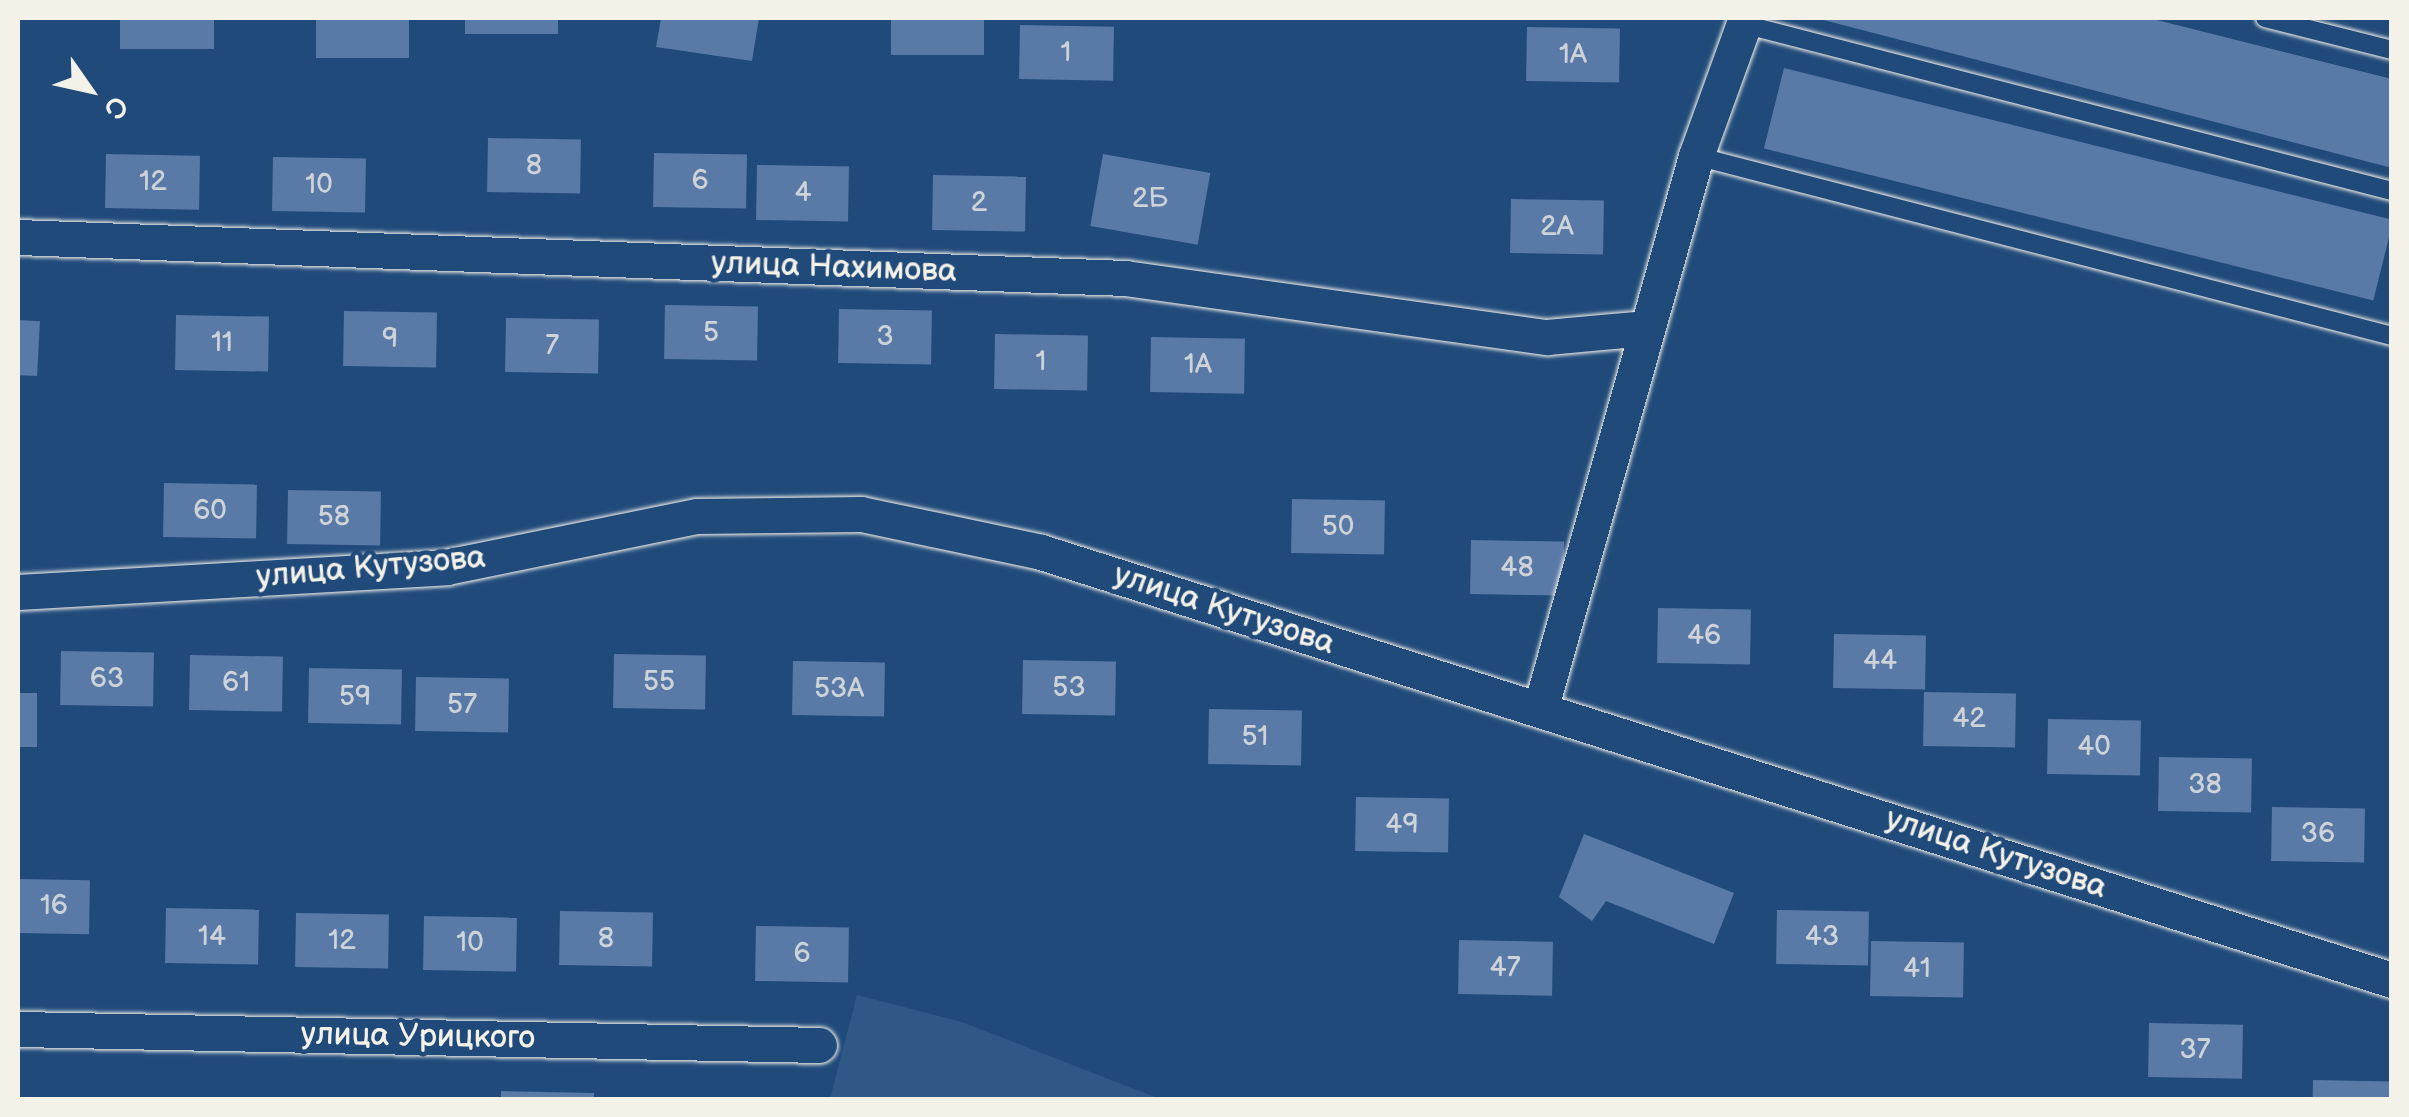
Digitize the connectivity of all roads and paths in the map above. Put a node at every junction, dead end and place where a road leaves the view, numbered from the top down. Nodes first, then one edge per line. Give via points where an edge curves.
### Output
1 (2265, 18) edge
2 (1745, 21) edge
3 (2392, 50) edge
4 (1696, 156) junction
5 (2392, 191) edge
6 (18, 238) edge
7 (1646, 328) junction
8 (2392, 336) edge
9 (18, 592) edge
10 (1540, 710) junction
11 (2392, 980) edge
12 (18, 1029) edge
13 (818, 1045) dead end

1 - 3 lane
2 - 4 street
2 - 5 lane
4 - 7 street
4 - 8 lane
6 - 7 street, улица Нахимова via 1124,278 1547,337
7 - 10 street
9 - 10 street, улица Кутузова via 446,568 697,516 861,514 1041,552
10 - 11 street, улица Кутузова
12 - 13 street, улица Урицкого

